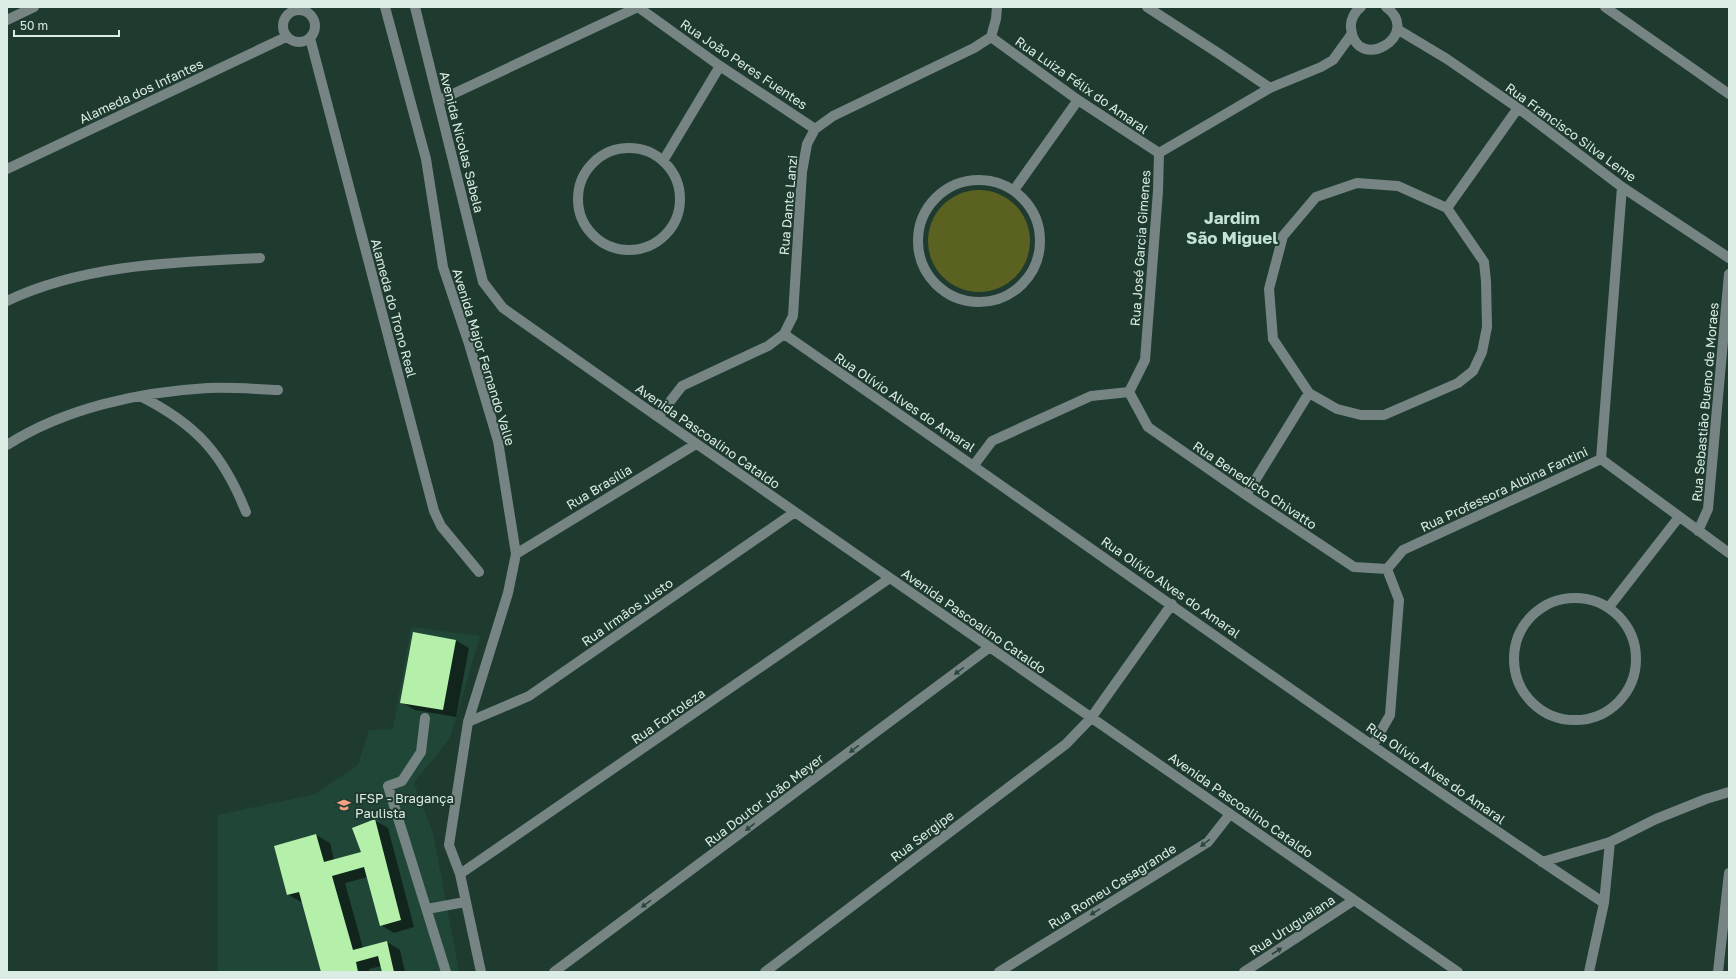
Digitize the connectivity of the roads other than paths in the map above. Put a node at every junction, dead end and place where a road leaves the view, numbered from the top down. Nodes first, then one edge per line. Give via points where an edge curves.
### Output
1 (34, 7) edge
2 (385, 7) edge
3 (415, 7) edge
4 (638, 7) edge
5 (998, 7) edge
6 (1147, 7) edge
7 (1360, 7) edge
8 (1386, 7) edge
9 (1605, 7) edge
10 (7, 20) edge
11 (1397, 29) junction
12 (1352, 34) junction
13 (286, 37) junction
14 (991, 37) junction
15 (310, 38) junction
16 (720, 66) junction
17 (1270, 88) junction
18 (1729, 94) edge
19 (438, 100) junction
20 (1078, 100) junction
21 (1518, 108) junction
22 (816, 129) junction
23 (1159, 153) junction
24 (663, 161) junction
25 (7, 169) edge
26 (1622, 187) junction
27 (1014, 190) junction
28 (1447, 208) junction
29 (260, 258) dead end
30 (1729, 258) edge
31 (1729, 274) edge
32 (483, 282) joint
33 (7, 301) edge
34 (784, 334) junction
35 (278, 390) dead end
36 (1129, 392) junction
37 (1309, 392) junction
38 (140, 396) junction
39 (658, 417) junction
40 (696, 444) junction
41 (7, 445) edge
42 (1601, 459) junction
43 (974, 465) junction
44 (1246, 495) junction
45 (246, 512) dead end
46 (794, 512) junction
47 (1679, 517) junction
48 (1698, 531) junction
49 (1729, 553) edge
50 (516, 554) junction
51 (1387, 569) junction
52 (478, 572) dead end
53 (890, 578) junction
54 (1172, 604) junction
55 (1609, 607) junction
56 (990, 647) junction
57 (425, 718) dead end
58 (1091, 718) junction
59 (468, 722) junction
60 (1373, 745) junction
61 (1729, 792) edge
62 (1230, 814) junction
63 (1610, 842) junction
64 (1542, 862) junction
65 (1729, 872) edge
66 (460, 874) junction
67 (1354, 900) junction
68 (465, 902) junction
69 (1604, 903) junction
70 (427, 909) junction
71 (446, 972) edge
72 (481, 972) edge
73 (554, 972) edge
74 (765, 972) edge
75 (999, 972) edge
76 (1244, 972) edge
77 (1458, 972) edge
78 (1589, 972) edge
79 (1718, 972) edge

1 - 10 street
2 - 50 street, Avenida Major Fernando Valle via 426,159 443,267 498,441
3 - 19 street, Avenida Nicolas Sabela
4 - 16 street, Rua João Peres Fuentes
4 - 19 street, Rua João Peres Fuentes
5 - 14 street
6 - 17 street
7 - 12 street via 1353,15 1350,25
8 - 11 street via 1396,19
9 - 18 street
11 - 12 street via 1394,39 1377,50 1366,49 1357,43
11 - 21 street, Rua Francisco Silva Leme via 1447,59
12 - 17 street, Rua José Garcia Gimenes via 1333,60
13 - 15 street via 297,43
13 - 15 street via 283,31 284,19 294,11 300,10 306,12 314,21 314,33
13 - 25 street, Alameda dos Infantes
14 - 20 street, Rua Luiza Félix do Amaral
14 - 22 street, Rua Dante Lanzi via 974,48 832,116
15 - 52 street, Alameda do Trono Real via 434,511 441,526
16 - 22 street, Rua João Peres Fuentes
16 - 24 street
17 - 23 street, Rua José Garcia Gimenes
19 - 32 street, Avenida Nicolas Sabela
20 - 23 street, Rua Luiza Félix do Amaral
20 - 27 street
21 - 26 street, Rua Francisco Silva Leme
21 - 28 street
22 - 34 street, Rua Dante Lanzi via 807,144 802,172 793,316
23 - 36 street, Rua José Garcia Gimenes via 1145,360
24 - 24 street via 648,152 632,148 615,150 599,158 587,170 580,186 579,203 582,220 592,234 605,244 620,250 637,250 652,245 666,235 675,221 680,205 679,189 673,173
26 - 30 street, Rua Francisco Silva Leme
26 - 42 street, Rua Professora Albina Fantini
27 - 27 street via 996,182 976,179 956,184 938,194 925,210 918,229 919,256 923,269 935,286 952,298 972,303 992,302 1011,294 1026,281 1036,263 1040,243 1038,223 1029,205
28 - 37 street via 1484,262 1487,327 1482,352 1473,371 1458,383 1384,415 1361,415 1337,409
28 - 37 street via 1398,186 1358,183 1316,197 1282,236 1268,289 1273,339
29 - 33 street via 177,262 93,273 22,294
31 - 48 street, Rua Sebastião Bueno de Moraes via 1708,509
32 - 39 street, Avenida Pascoalino Cataldo via 503,308
34 - 39 street, Rua Dante Lanzi via 768,346 682,386
34 - 43 street, Rua Olívio Alves do Amaral
35 - 38 street via 208,388
36 - 43 street via 1091,396 992,441
36 - 44 street, Rua Benedicto Chivatto via 1148,427
37 - 44 street
38 - 41 street via 73,413
38 - 45 street via 164,408 206,442 223,464
39 - 40 street, Avenida Pascoalino Cataldo
40 - 46 street, Avenida Pascoalino Cataldo
40 - 50 street, Rua Brasília
42 - 47 street
42 - 51 street, Rua Professora Albina Fantini via 1403,550
43 - 54 street, Rua Olívio Alves do Amaral
44 - 51 street, Rua Benedicto Chivatto via 1354,567
46 - 53 street, Avenida Pascoalino Cataldo
46 - 59 street, Rua Irmãos Justo via 529,696
47 - 48 street
47 - 55 street
48 - 49 street
50 - 59 street, Avenida Major Fernando Valle via 508,593
51 - 60 street via 1399,600 1399,608 1390,715
53 - 56 street, Avenida Pascoalino Cataldo
53 - 66 street, Rua Fortoleza
54 - 58 street, Rua Sergipe
54 - 60 street, Rua Olívio Alves do Amaral
55 - 55 street via 1591,599 1571,597 1552,602 1536,612 1523,627 1516,645 1514,665 1520,684 1530,700 1546,713 1566,719 1587,719 1606,712 1622,698 1632,680 1636,660 1633,639 1624,621
56 - 58 street, Avenida Pascoalino Cataldo
56 -> 73 street, Rua Doutor João Meyer
57 - 70 street via 421,752 402,781 388,786
58 - 62 street, Avenida Pascoalino Cataldo
58 - 74 street, Rua Sergipe via 1066,744
59 - 66 street, Avenida Major Fernando Valle via 449,845
60 - 64 street, Rua Olívio Alves do Amaral
61 - 63 street via 1656,819
62 - 67 street, Avenida Pascoalino Cataldo
62 -> 75 street, Rua Romeu Casagrande via 1208,842
63 - 64 street
63 - 69 street
64 - 69 street, Rua Olívio Alves do Amaral
65 - 79 street
66 - 68 street, Avenida Major Fernando Valle
76 -> 67 street, Rua Uruguaiana
67 - 77 street, Avenida Pascoalino Cataldo
68 - 70 street
68 - 72 street, Avenida Major Fernando Valle
69 - 78 street
70 - 71 street

